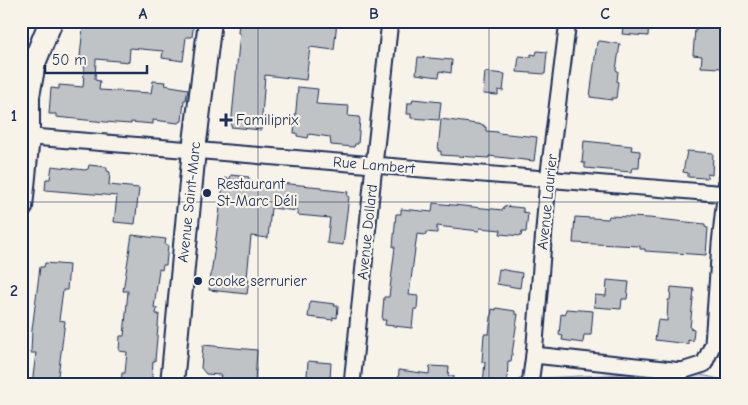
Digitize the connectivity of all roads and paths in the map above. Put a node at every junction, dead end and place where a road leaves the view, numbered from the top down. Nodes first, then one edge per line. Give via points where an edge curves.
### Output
1 (51, 21) edge
2 (210, 21) edge
3 (390, 21) edge
4 (568, 21) edge
5 (25, 136) edge
6 (194, 150) junction
7 (374, 165) junction
8 (727, 179) edge
9 (548, 180) junction
10 (726, 194) edge
11 (21, 207) edge
12 (534, 355) junction
13 (172, 384) edge
14 (352, 384) edge
15 (530, 384) edge

1 - 5 main road via 34,63
2 - 6 main road, Avenue Saint-Marc
3 - 7 street, Avenue Dollard
4 - 9 street, Avenue Laurier
5 - 6 street, Rue Lambert
5 - 11 main road
6 - 7 street, Rue Lambert
6 - 13 main road, Avenue Saint-Marc
7 - 9 street, Rue Lambert
7 - 14 street, Avenue Dollard
8 - 10 street
9 - 10 street, Rue Lambert
9 - 12 street, Avenue Laurier
10 - 12 street via 713,344 704,364 682,371
12 - 15 street, Avenue Laurier

